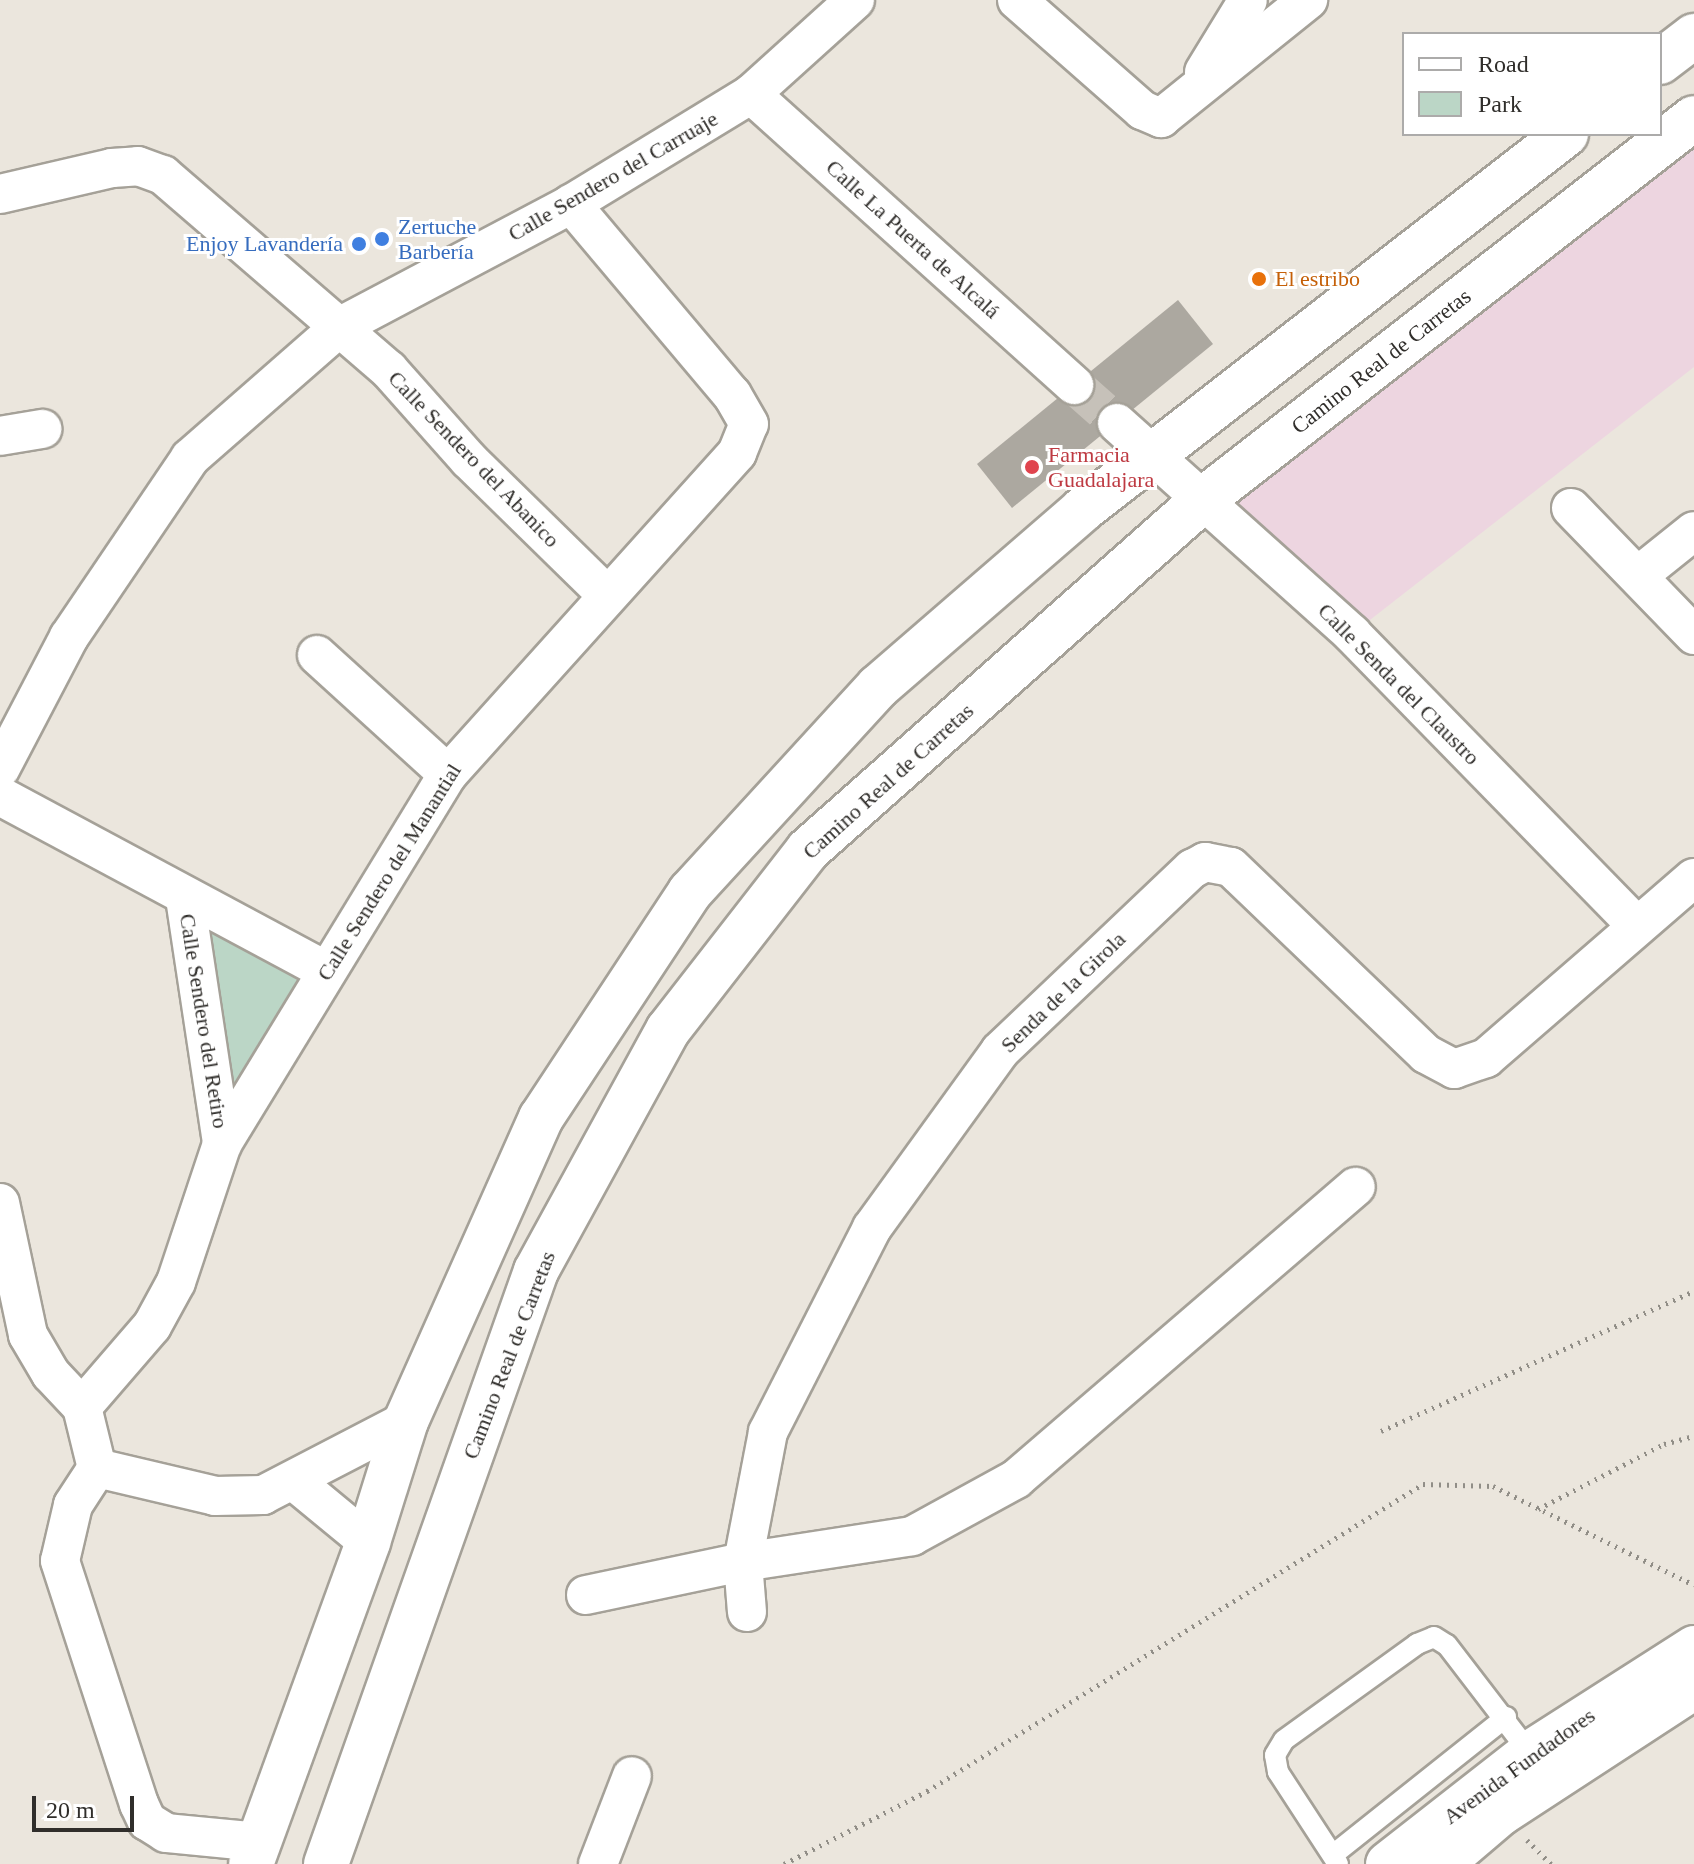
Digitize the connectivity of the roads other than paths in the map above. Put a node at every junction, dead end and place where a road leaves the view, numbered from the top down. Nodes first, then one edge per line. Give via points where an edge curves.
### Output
1 (855, 0) edge
2 (1017, 0) edge
3 (1248, 0) edge
4 (1308, 0) edge
5 (1694, 36) edge
6 (1662, 60) edge
7 (751, 94) junction
8 (1190, 95) junction
9 (1694, 118) edge
10 (1563, 136) edge
11 (0, 194) edge
12 (571, 204) junction
13 (341, 326) junction
14 (1074, 385) tunnel mouth
15 (1117, 423) tunnel mouth
16 (42, 429) dead end
17 (0, 436) edge
18 (1154, 452) junction
19 (1205, 498) junction
20 (1571, 508) dead end
21 (1694, 531) edge
22 (1639, 575) junction
23 (605, 593) junction
24 (1694, 635) edge
25 (317, 655) dead end
26 (0, 769) edge
27 (448, 774) junction
28 (0, 796) edge
29 (1694, 878) edge
30 (185, 898) junction
31 (1637, 926) junction
32 (326, 971) junction
33 (222, 1144) junction
34 (1356, 1187) dead end
35 (0, 1203) edge
36 (82, 1407) junction
37 (406, 1421) junction
38 (97, 1468) junction
39 (294, 1481) junction
40 (368, 1542) junction
41 (743, 1562) junction
42 (586, 1595) dead end
43 (747, 1612) dead end
44 (1694, 1648) edge
45 (1694, 1687) edge
46 (1506, 1717) junction
47 (1530, 1753) junction
48 (632, 1776) dead end
49 (255, 1853) edge
50 (1336, 1859) edge
51 (326, 1864) edge
52 (598, 1864) edge
53 (1388, 1864) edge
54 (1441, 1864) edge

1 - 7 street, Calle Sendero del Carruaje
2 - 8 street via 1150,116 1168,116
3 - 8 street
4 - 8 street
5 - 6 street
7 - 12 street, Calle Sendero del Carruaje
7 - 14 street, Calle La Puerta de Alcalá
9 - 19 street, Camino Real de Carretas
10 - 18 street
11 - 13 street, Calle Sendero del Abanico via 112,168 138,166 163,175
12 - 13 street, Calle Sendero del Carruaje
12 - 23 street, Calle Sendero del Manantial via 732,395 749,424 737,453
13 - 23 street, Calle Sendero del Abanico
13 - 26 street, Calle Sendero del Carruaje via 190,458 69,637
15 - 18 street
16 - 17 street
18 - 19 street, Calle Senda del Claustro
18 - 37 street via 878,687 690,892 541,1118
19 - 31 street, Calle Senda del Claustro via 1352,634
19 - 51 street, Camino Real de Carretas via 808,850 668,1030 536,1271
20 - 22 street
21 - 22 street
22 - 24 street
23 - 27 street, Calle Sendero del Manantial
25 - 27 street
27 - 32 street, Calle Sendero del Manantial
28 - 30 street, Calle Sendero del Retiro
29 - 31 street
30 - 32 street, Calle Sendero del Retiro
30 - 33 street, Calle Sendero del Retiro
31 - 41 street, Senda de la Girola via 1486,1058 1454,1069 1426,1054 1231,867 1205,862 1192,869 1000,1051 872,1228 768,1432
32 - 33 street, Calle Sendero del Manantial
33 - 36 street, Calle Sendero del Manantial via 176,1282 152,1326
34 - 41 street via 1016,1479 912,1536
35 - 36 street via 28,1335 51,1374
36 - 38 street
37 - 39 street
37 - 40 street
38 - 39 street via 226,1496 263,1495
38 - 49 street via 73,1505 60,1561 139,1804 147,1821 166,1833
39 - 40 street
40 - 49 street
41 - 42 street
41 - 43 street, Senda de la Girola
44 - 47 street, Avenida Fundadores
45 - 54 street, Avenida Fundadores via 1501,1813
46 - 47 lane
46 - 50 lane
46 - 50 lane via 1447,1645 1434,1637 1284,1740 1275,1755 1278,1772
47 - 53 street, Avenida Fundadores
48 - 52 street

